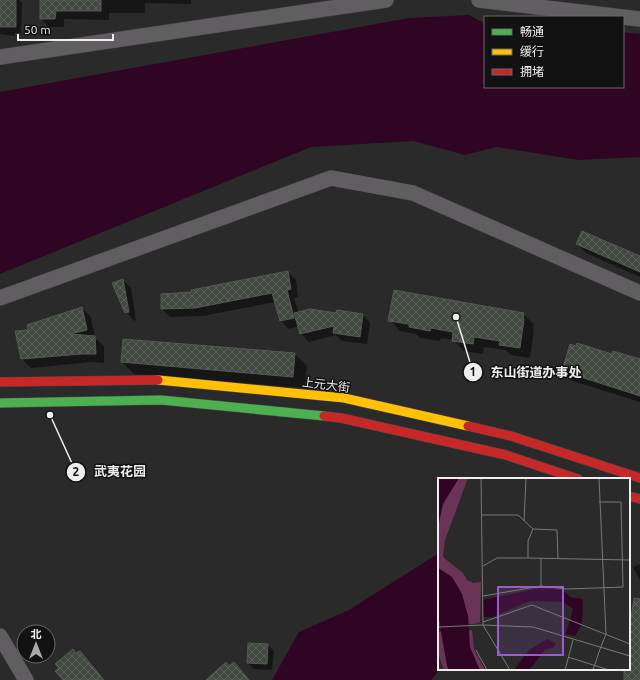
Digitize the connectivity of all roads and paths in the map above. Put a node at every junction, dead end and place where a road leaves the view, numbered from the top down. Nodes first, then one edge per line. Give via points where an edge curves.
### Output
1 (386, 0) edge
2 (479, 0) edge
3 (615, 16) edge
4 (624, 17) edge
5 (640, 19) edge
6 (0, 57) edge
7 (640, 293) edge
8 (0, 298) edge
9 (0, 382) edge
10 (0, 403) edge
11 (575, 478) edge
12 (640, 478) edge
13 (630, 496) edge
14 (640, 499) edge
15 (0, 636) edge
16 (26, 680) edge

1 - 6 street
2 - 3 street
4 - 5 street
7 - 8 street via 413,193 331,178
9 - 12 main road, 上元大街 via 162,380 344,398 511,436
10 - 11 main road via 161,400 341,418 506,456
13 - 14 main road
15 - 16 street

